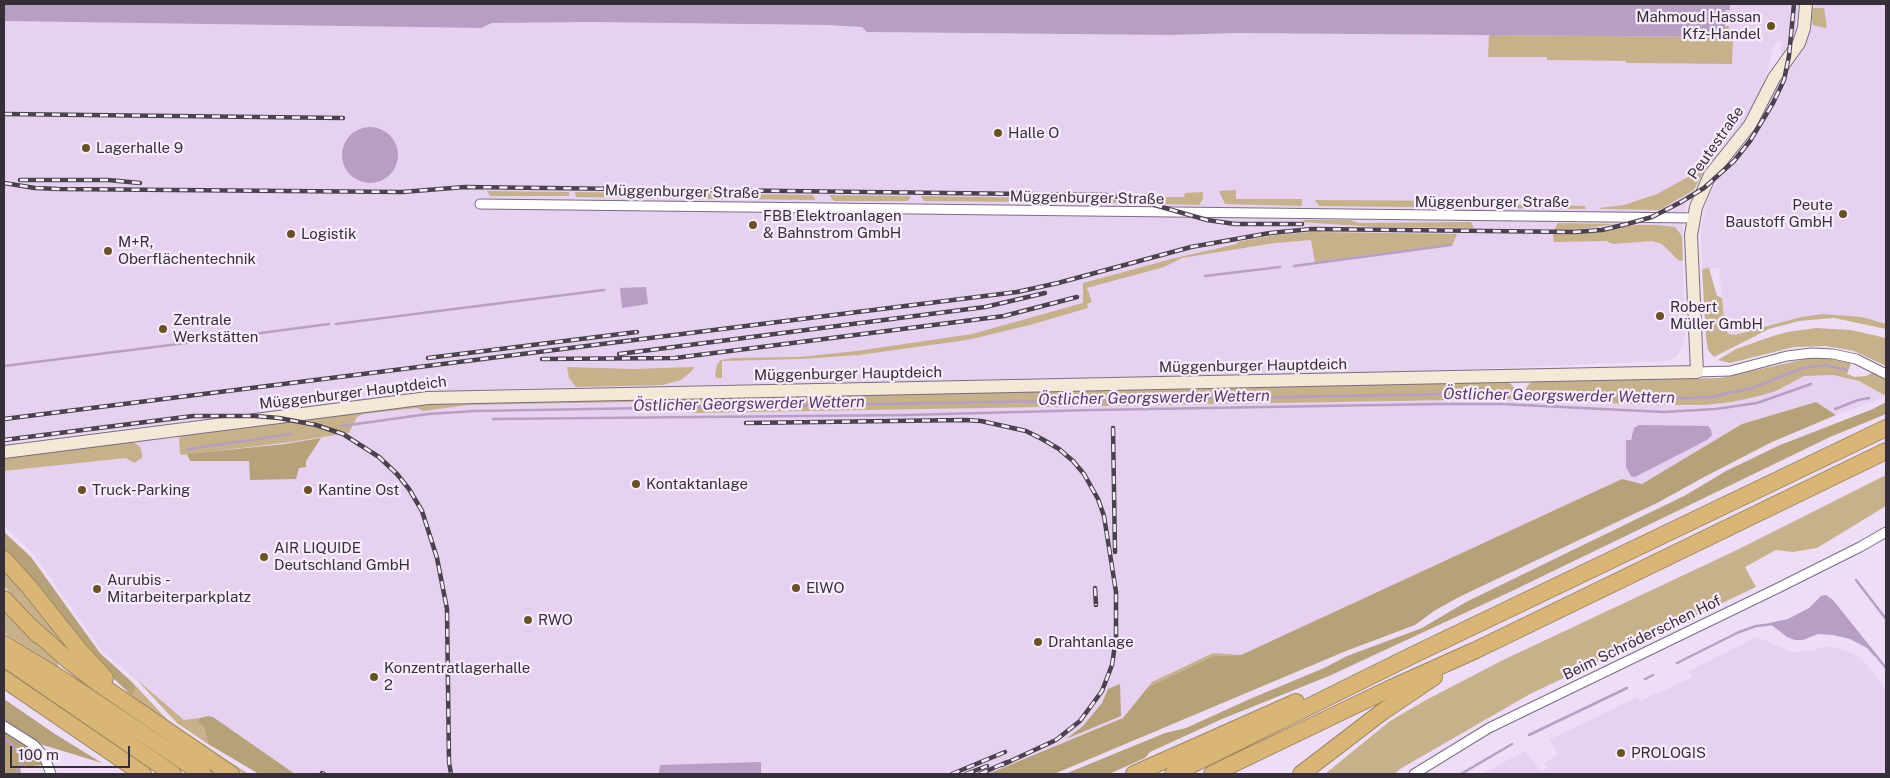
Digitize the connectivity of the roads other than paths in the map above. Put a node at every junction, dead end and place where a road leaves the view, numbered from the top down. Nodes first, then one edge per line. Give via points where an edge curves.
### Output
1 (1806, 4) edge
2 (480, 204) dead end
3 (1694, 218) junction
4 (1697, 372) junction
5 (1886, 374) edge
6 (1886, 428) edge
7 (1886, 451) edge
8 (4, 452) edge
9 (1886, 532) edge
10 (4, 559) edge
11 (4, 598) edge
12 (32, 628) junction
13 (4, 644) edge
14 (1476, 650) junction
15 (1412, 656) junction
16 (4, 658) edge
17 (4, 679) edge
18 (135, 708) junction
19 (111, 711) junction
20 (4, 726) edge
21 (51, 774) edge
22 (143, 774) edge
23 (173, 774) edge
24 (203, 774) edge
25 (231, 774) edge
26 (1134, 774) edge
27 (1173, 774) edge
28 (1212, 774) edge
29 (1301, 774) edge
30 (1414, 774) edge

1 - 3 street, Peutestraße via 1799,43 1774,78 1750,125 1710,175
2 - 3 street, Müggenburger Straße
3 - 4 street, Peutestraße
4 - 5 street via 1730,371 1812,353 1856,360
4 - 8 street, Müggenburger Hauptdeich via 428,398
6 - 15 highway
7 - 14 highway
9 - 30 street, Beim Schröderschen Hof via 1489,728
10 - 18 highway via 94,667
11 - 12 highway
12 - 18 highway via 69,661
12 - 19 highway
13 - 19 highway
14 - 28 highway
14 - 29 highway via 1382,712
15 - 26 highway via 1265,715
15 - 27 highway
16 - 23 highway
17 - 22 highway
18 - 25 highway
19 - 24 highway
20 - 21 street via 34,745 44,756

